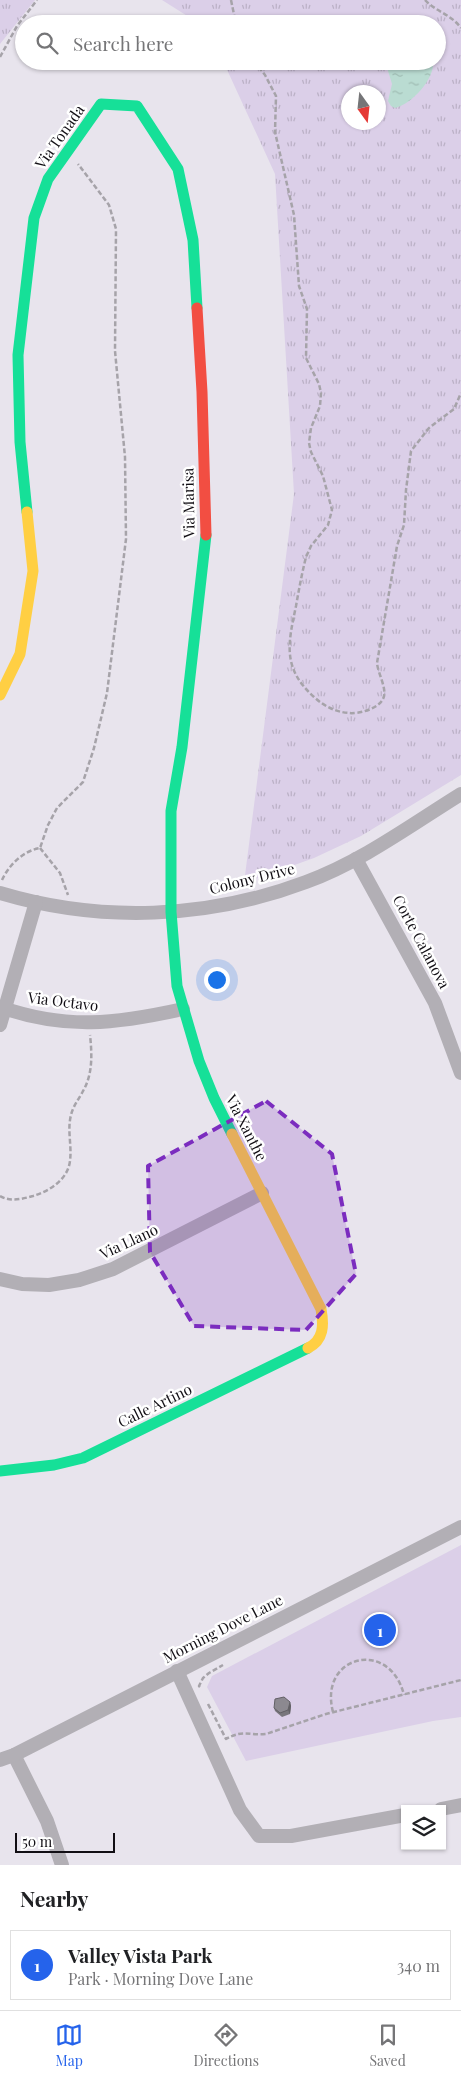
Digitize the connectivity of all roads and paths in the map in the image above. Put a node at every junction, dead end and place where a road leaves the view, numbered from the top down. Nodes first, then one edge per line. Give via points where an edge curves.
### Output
1 (37, 0) edge
2 (231, 0) edge
3 (425, 0) edge
4 (25, 15) edge
5 (234, 15) edge
6 (445, 15) edge
7 (446, 16) edge
8 (461, 28) edge
9 (15, 30) edge
10 (0, 58) edge
11 (261, 70) edge
12 (137, 106) joint
13 (68, 151) junction
14 (461, 393) edge
15 (0, 695) edge
16 (461, 794) edge
17 (40, 848) junction
18 (356, 859) junction
19 (0, 885) edge
20 (0, 893) edge
21 (36, 902) junction
22 (70, 908) junction
23 (171, 912) junction
24 (3, 1008) edge
25 (183, 1009) junction
26 (88, 1024) junction
27 (0, 1025) edge
28 (461, 1073) edge
29 (262, 1193) junction
30 (0, 1196) edge
31 (0, 1279) edge
32 (316, 1344) joint
33 (0, 1471) edge
34 (461, 1526) edge
35 (226, 1664) dead end
36 (177, 1671) junction
37 (461, 1680) edge
38 (203, 1693) dead end
39 (404, 1695) junction
40 (207, 1701) dead end
41 (333, 1712) junction
42 (14, 1755) junction
43 (0, 1760) edge
44 (461, 1805) edge
45 (446, 1808) edge
46 (401, 1816) edge
47 (62, 1865) edge

1 - 4 path
2 - 5 path
3 - 6 path
7 - 8 path
9 - 10 path
11 - 14 path via 276,96 275,132 294,215 299,286 307,310 306,358 321,393 320,406 310,428 309,443 323,476 332,510 328,525 306,557 289,642 299,682 326,707 351,714 375,707 383,699 385,692 377,662 397,546 404,525 409,460 414,445 429,428 454,409
12 - 13 street, Via Tonada via 101,104
12 - 23 street, Via Marisa via 178,170 193,240 202,392 206,533 182,747 171,811
13 - 15 street, Via Tonada via 48,179 34,218 18,355 20,442 33,571 20,654
13 - 17 path via 109,205 116,229 115,351 125,458 126,540 107,693 90,763 83,782 57,808
16 - 18 street, Colony Drive
17 - 19 path via 31,849 19,858 7,870
17 - 22 path via 60,873
18 - 23 street, Colony Drive via 307,882 256,898
18 - 28 street, Corte Calanova via 435,1003
20 - 21 street, Colony Drive
21 - 22 street, Colony Drive
21 - 24 street
22 - 23 street, Colony Drive via 105,913
23 - 25 street, Via Xanthe via 177,986
24 - 26 street, Via Octavo via 23,1015
24 - 27 street
25 - 26 street, Via Octavo via 136,1020
25 - 29 street, Via Xanthe via 214,1098
26 - 30 path via 89,1077 71,1112 68,1126 70,1162 64,1177 40,1194 16,1199
29 - 31 street, Via Llano via 113,1269 49,1285
29 - 32 street, Via Xanthe via 321,1309 324,1324
32 - 33 street, Calle Artino via 83,1458 54,1466
34 - 36 street, Morning Dove Lane
35 - 38 path via 203,1678 199,1686
36 - 42 street, Morning Dove Lane
36 - 46 street via 240,1810 259,1836 291,1836
37 - 39 path
39 - 41 path
39 - 41 path via 400,1681 386,1666 379,1661 361,1660 343,1668 332,1682
40 - 41 path via 226,1740 244,1732 266,1734
42 - 43 street, Morning Dove Lane
42 - 47 street via 47,1821
44 - 45 street

